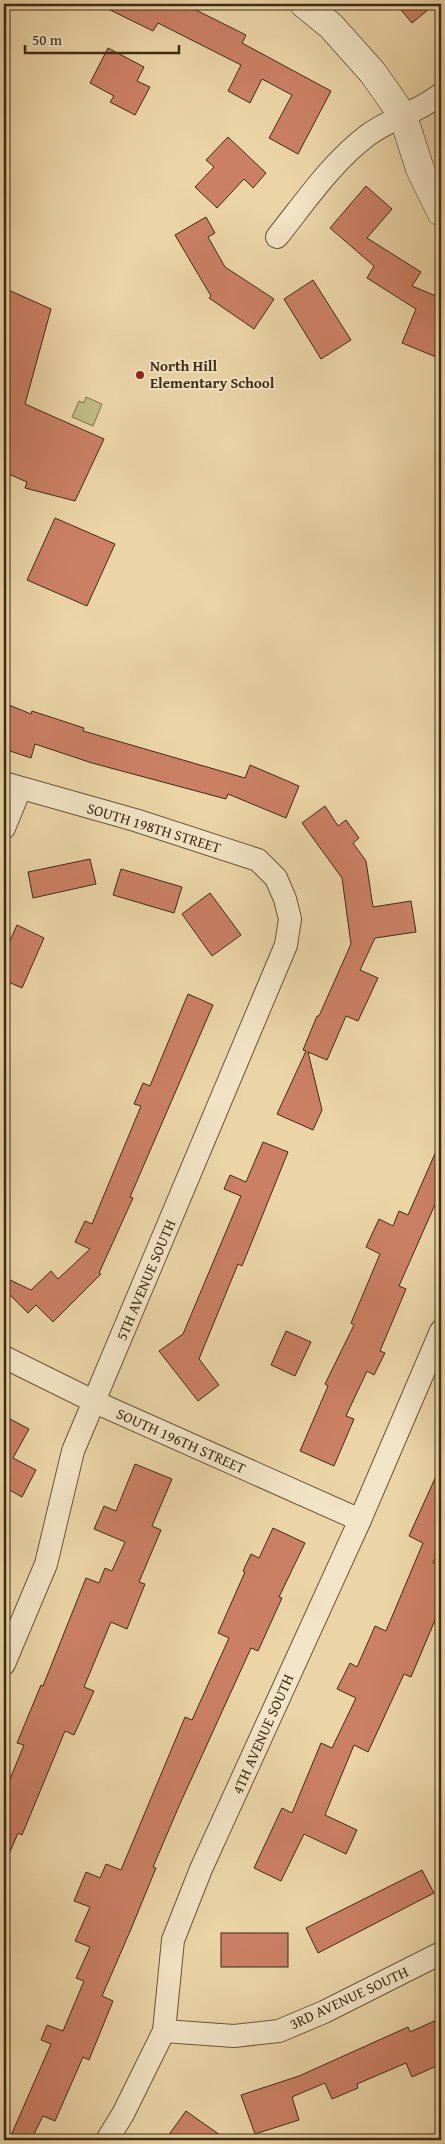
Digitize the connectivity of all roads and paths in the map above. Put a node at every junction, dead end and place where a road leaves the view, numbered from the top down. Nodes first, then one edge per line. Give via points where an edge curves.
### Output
1 (304, 4) edge
2 (441, 94) edge
3 (403, 116) junction
4 (441, 212) edge
5 (277, 237) dead end
6 (12, 786) edge
7 (4, 828) edge
8 (285, 899) joint
9 (441, 1331) edge
10 (4, 1357) edge
11 (94, 1402) junction
12 (360, 1520) junction
13 (9, 1636) edge
14 (4, 1664) edge
15 (441, 1953) edge
16 (164, 2031) junction
17 (107, 2140) edge

1 - 3 street via 331,26 373,72
2 - 3 street
3 - 4 street via 420,169
3 - 5 street via 369,134 343,156
6 - 7 street
6 - 8 street, SOUTH 198TH STREET via 135,820 258,860 276,878
8 - 11 street, 5TH AVENUE SOUTH via 290,919 286,945
9 - 12 street, 4TH AVENUE SOUTH
10 - 11 street, SOUTH 196TH STREET
11 - 12 street, SOUTH 196TH STREET
11 - 13 street, 5TH AVENUE SOUTH via 73,1451 46,1564
12 - 16 street, 4TH AVENUE SOUTH via 205,1860 173,1940
13 - 14 street, 5TH AVENUE SOUTH
15 - 16 street, 3RD AVENUE SOUTH via 324,2012 279,2030 234,2036
16 - 17 street, 4TH AVENUE SOUTH

